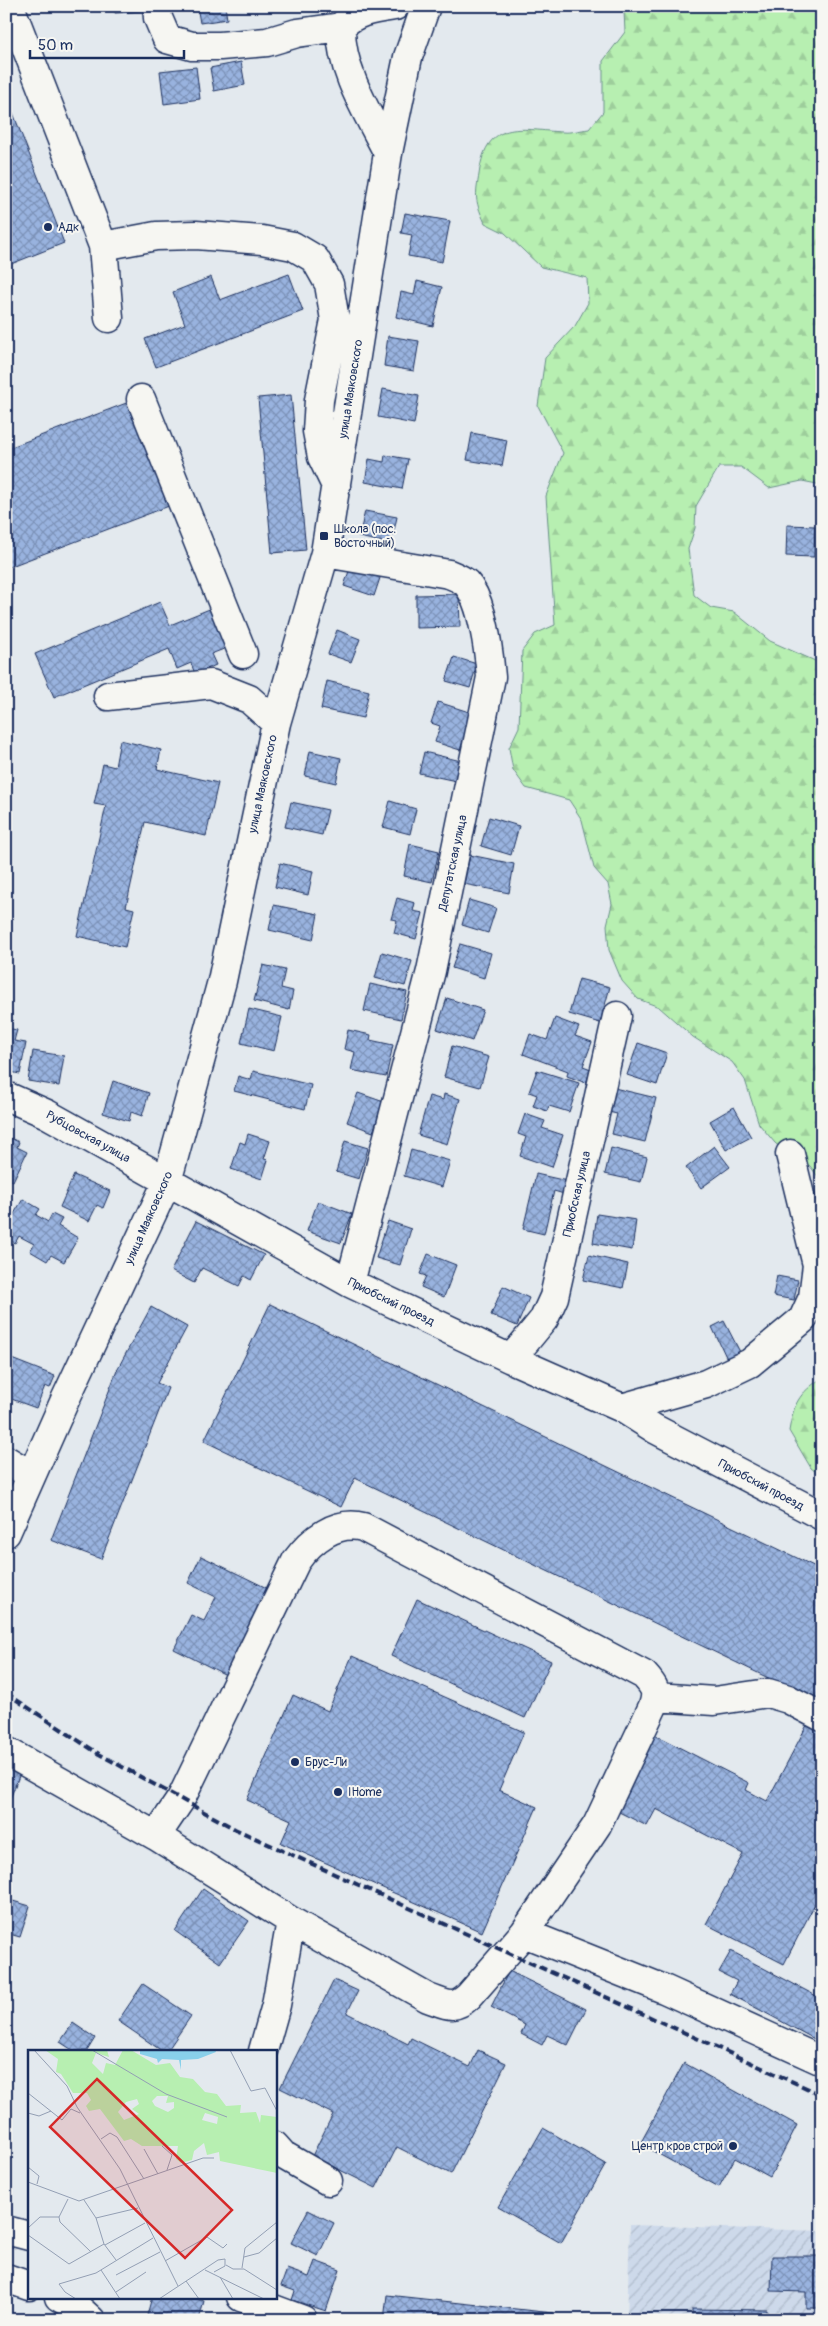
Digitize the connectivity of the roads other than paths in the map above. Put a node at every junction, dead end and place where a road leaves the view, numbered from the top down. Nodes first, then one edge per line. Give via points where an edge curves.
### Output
1 (10, 6) edge
2 (157, 6) edge
3 (395, 6) edge
4 (420, 8) edge
5 (341, 27) junction
6 (388, 153) junction
7 (103, 246) junction
8 (109, 318) dead end
9 (141, 399) dead end
10 (336, 486) junction
11 (325, 553) junction
12 (243, 654) dead end
13 (108, 696) dead end
14 (276, 723) junction
15 (617, 1016) dead end
16 (6, 1096) edge
17 (790, 1154) dead end
18 (167, 1182) junction
19 (350, 1283) junction
20 (511, 1359) junction
21 (622, 1408) junction
22 (6, 1460) edge
23 (31, 1475) junction
24 (822, 1516) edge
25 (6, 1534) edge
26 (656, 1697) junction
27 (822, 1717) edge
28 (6, 1751) edge
29 (156, 1836) junction
30 (292, 1921) junction
31 (524, 1933) junction
32 (263, 2050) edge
33 (822, 2061) edge
34 (276, 2147) edge
35 (328, 2181) dead end
36 (6, 2230) edge
37 (28, 2236) edge
38 (6, 2278) edge
39 (28, 2286) edge
40 (61, 2298) edge
41 (244, 2298) edge
42 (92, 2320) edge
43 (303, 2320) edge

1 - 7 street
2 - 5 street via 158,18 167,39 192,46 267,42 297,33
3 - 5 street via 349,17
4 - 6 street, улица Маяковского
5 - 6 street via 340,45 349,72
6 - 10 street, улица Маяковского
7 - 8 street
7 - 10 street via 156,236 196,235 293,246 315,260 329,284 335,320 319,400 317,431 322,457
9 - 12 street
10 - 11 street, улица Маяковского
11 - 14 street, улица Маяковского
11 - 19 street, Депутатская улица via 449,574 466,584 478,606 488,642 491,677 431,971
13 - 14 street via 211,684 249,699
14 - 18 street, улица Маяковского via 222,981
15 - 20 street, Приобская улица via 554,1297 544,1319
16 - 18 street, Рубцовская улица via 47,1114
17 - 21 street via 817,1265 814,1297 803,1319 750,1363 706,1384
18 - 19 street, Приобский проезд
18 - 23 street, улица Маяковского
19 - 20 street, Приобский проезд
20 - 21 street, Приобский проезд
21 - 24 street, Приобский проезд via 655,1429
22 - 23 street
23 - 25 street, улица Маяковского
26 - 27 street via 714,1701 768,1693
26 - 29 street via 655,1687 644,1675 363,1527 350,1524 316,1540 296,1561 181,1799
26 - 31 street via 597,1825
28 - 29 street
29 - 30 street
30 - 31 street via 428,1998 452,2006 469,1996
30 - 32 street via 276,2005
31 - 33 street via 664,1989
34 - 35 street via 283,2155
36 - 37 street
38 - 39 street
40 - 42 street
41 - 43 street

